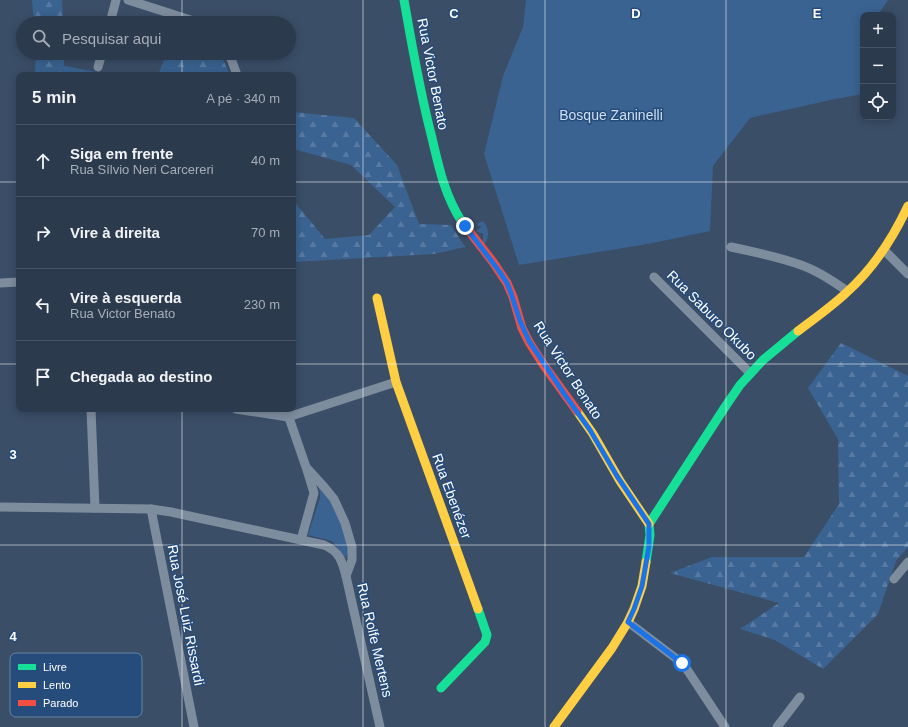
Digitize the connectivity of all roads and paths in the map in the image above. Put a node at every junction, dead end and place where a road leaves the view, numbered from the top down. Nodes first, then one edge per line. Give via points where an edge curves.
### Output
1 (116, 0) edge
2 (128, 0) edge
3 (404, 0) edge
4 (112, 16) edge
5 (178, 16) edge
6 (100, 60) edge
7 (232, 60) edge
8 (98, 68) dead end
9 (237, 72) edge
10 (908, 206) edge
11 (731, 247) dead end
12 (884, 250) junction
13 (908, 274) edge
14 (654, 277) dead end
15 (16, 282) edge
16 (0, 283) edge
17 (847, 291) junction
18 (377, 298) dead end
19 (750, 373) junction
20 (396, 382) junction
21 (296, 410) edge
22 (91, 412) edge
23 (274, 412) edge
24 (287, 413) edge
25 (306, 467) junction
26 (0, 507) edge
27 (95, 508) junction
28 (151, 509) junction
29 (649, 524) junction
30 (301, 540) junction
31 (908, 562) edge
32 (346, 576) junction
33 (894, 579) dead end
34 (628, 622) junction
35 (441, 688) dead end
36 (800, 697) dead end
37 (194, 727) edge
38 (380, 727) edge
39 (554, 727) edge
40 (725, 727) edge
41 (777, 727) edge

1 - 4 street
2 - 5 street
3 - 29 street, Rua Victor Benato via 429,129 452,204 507,283 529,341 590,430
6 - 8 street
7 - 9 street
10 - 12 street
11 - 17 street via 802,265
12 - 13 street
12 - 17 street
14 - 19 street, Rua Saburo Okubo
15 - 16 street
17 - 19 street via 775,349
18 - 20 street, Rua Ebenézer
19 - 29 street
20 - 21 street
20 - 35 street, Rua Ebenézer via 487,635 485,642
22 - 27 street
23 - 24 street
24 - 25 street, Rua Rolfe Mertens
25 - 30 street via 314,493
25 - 32 street, Rua Rolfe Mertens via 334,499 345,523 352,547 350,567
26 - 27 street
27 - 28 street
28 - 30 street
28 - 37 street, Rua José Luiz Rissardi
29 - 34 street via 649,546 642,586
30 - 32 street via 324,545 334,551 342,561
31 - 33 street
32 - 38 street, Rua Rolfe Mertens
34 - 39 street
34 - 40 street via 682,663
36 - 41 street

